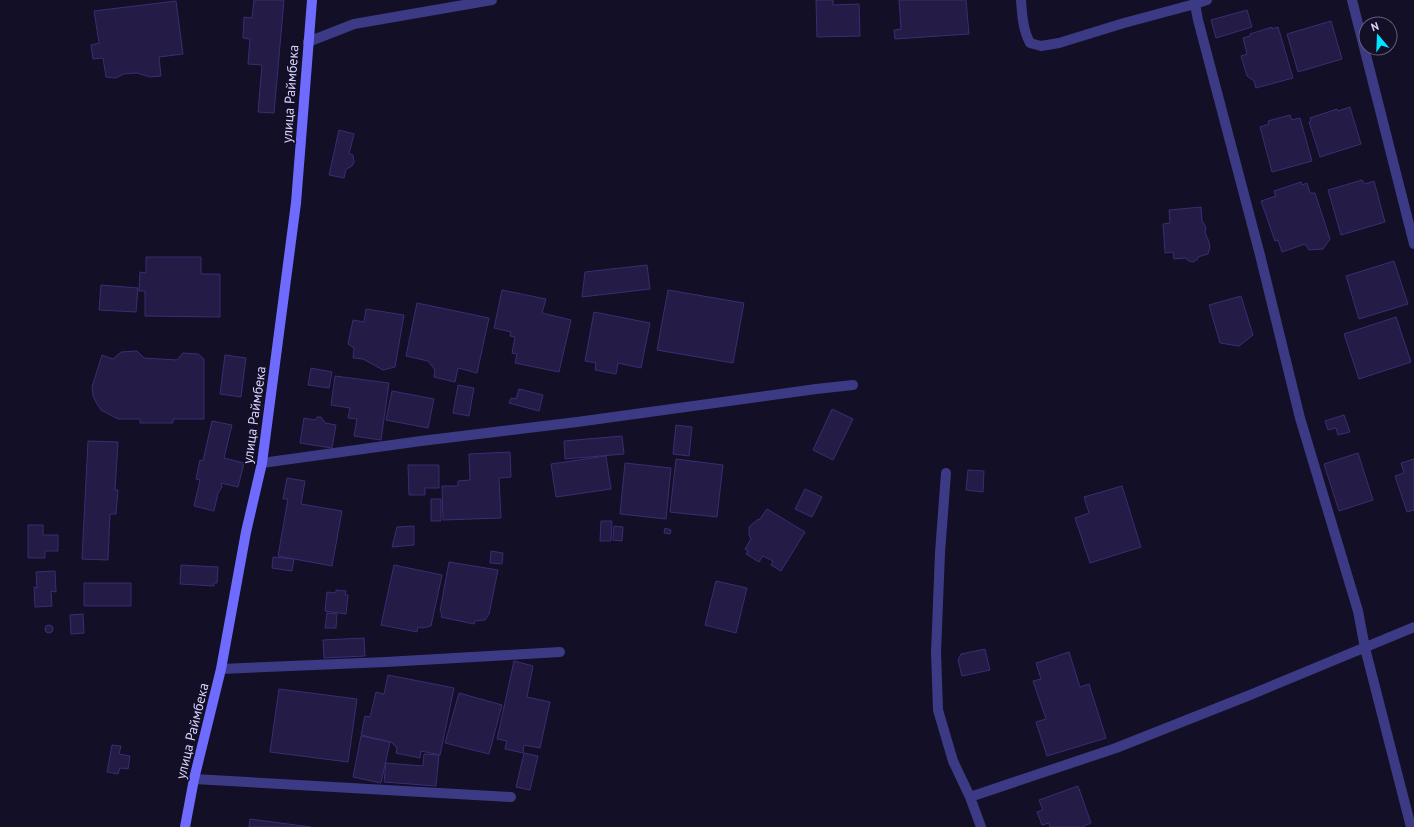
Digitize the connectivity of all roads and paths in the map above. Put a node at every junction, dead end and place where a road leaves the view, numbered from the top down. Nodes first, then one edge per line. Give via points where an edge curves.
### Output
1 (312, 0) edge
2 (492, 0) edge
3 (1020, 0) edge
4 (1207, 0) edge
5 (1352, 0) edge
6 (1195, 4) junction
7 (308, 42) junction
8 (1414, 244) edge
9 (853, 385) dead end
10 (262, 463) junction
11 (946, 474) dead end
12 (1414, 627) edge
13 (1365, 648) junction
14 (560, 652) dead end
15 (221, 669) junction
16 (194, 779) junction
17 (511, 797) dead end
18 (970, 797) junction
19 (185, 827) edge
20 (981, 827) edge
21 (1411, 827) edge

1 - 7 street, улица Раймбека
2 - 7 street via 354,24
3 - 6 street via 1026,36 1030,43 1041,46
4 - 6 street
5 - 8 street
6 - 13 street via 1300,418 1358,611
7 - 10 street, улица Раймбека via 296,203
9 - 10 street
10 - 15 street, улица Раймбека via 246,532
11 - 18 street via 936,652 938,710 953,761
12 - 13 street
13 - 18 street via 1116,748
13 - 21 street
14 - 15 street
15 - 16 street, улица Раймбека
16 - 17 street
16 - 19 street, улица Раймбека
18 - 20 street

